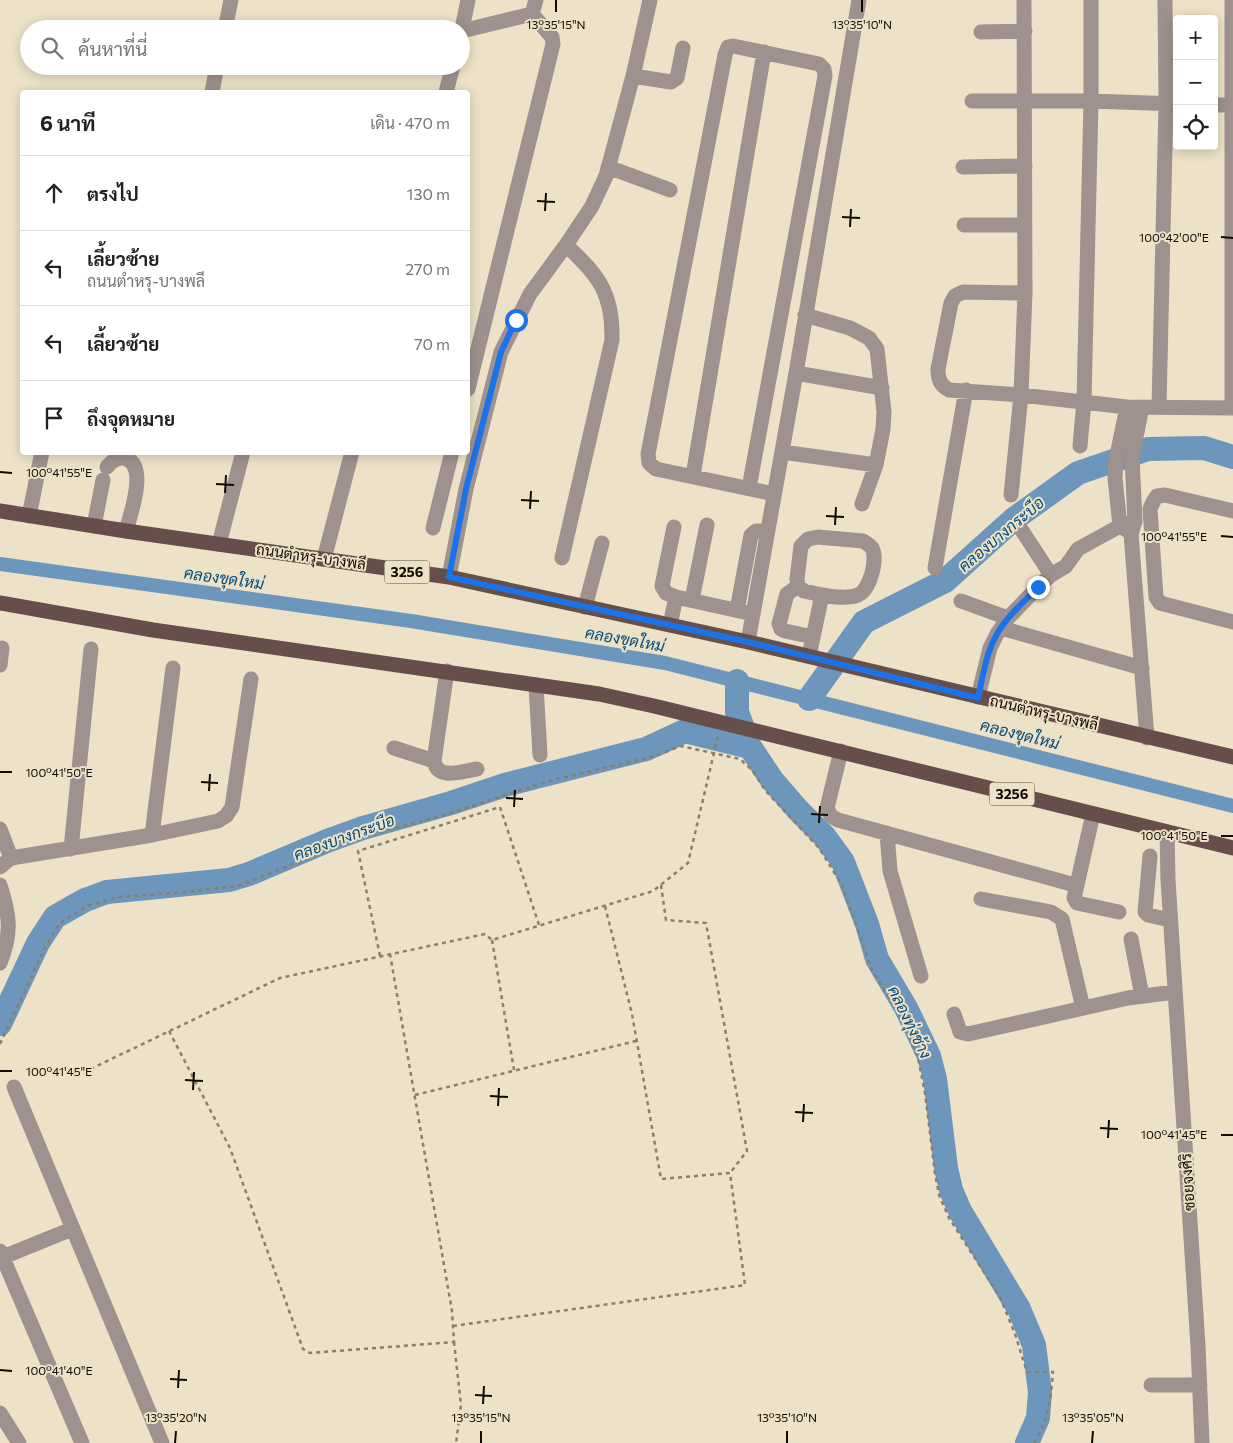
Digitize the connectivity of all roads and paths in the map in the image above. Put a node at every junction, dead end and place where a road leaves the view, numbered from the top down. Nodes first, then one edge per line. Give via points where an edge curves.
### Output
1 (231, 0) edge
2 (468, 0) edge
3 (650, 0) edge
4 (859, 0) edge
5 (1024, 0) edge
6 (1091, 0) edge
7 (1165, 0) edge
8 (1232, 0) edge
9 (534, 7) edge
10 (227, 20) edge
11 (464, 20) edge
12 (470, 29) edge
13 (1025, 31) junction
14 (981, 32) dead end
15 (683, 48) dead end
16 (764, 52) junction
17 (215, 75) edge
18 (451, 75) edge
19 (634, 76) junction
20 (212, 90) edge
21 (447, 90) edge
22 (1091, 100) junction
23 (972, 101) dead end
24 (1024, 101) junction
25 (1171, 104) edge
26 (1218, 105) edge
27 (1233, 105) edge
28 (1025, 166) junction
29 (608, 167) junction
30 (963, 167) dead end
31 (670, 190) dead end
32 (964, 225) dead end
33 (1025, 225) junction
34 (566, 245) junction
35 (1025, 293) junction
36 (805, 315) junction
37 (796, 373) junction
38 (470, 381) edge
39 (882, 388) junction
40 (966, 390) junction
41 (1022, 395) junction
42 (1084, 401) junction
43 (1126, 406) junction
44 (1142, 407) junction
45 (1159, 407) junction
46 (1233, 408) edge
47 (1080, 446) dead end
48 (782, 452) junction
49 (41, 455) edge
50 (242, 455) edge
51 (351, 455) edge
52 (451, 455) edge
53 (876, 465) junction
54 (693, 476) junction
55 (750, 488) junction
56 (774, 494) junction
57 (1011, 496) dead end
58 (862, 504) dead end
59 (0, 511) edge
60 (1233, 512) edge
61 (29, 516) junction
62 (708, 525) dead end
63 (94, 526) junction
64 (1018, 526) dead end
65 (674, 527) dead end
66 (1128, 527) junction
67 (433, 528) dead end
68 (768, 530) junction
69 (126, 531) junction
70 (602, 543) dead end
71 (219, 544) junction
72 (562, 558) dead end
73 (324, 559) junction
74 (935, 568) dead end
75 (1052, 575) junction
76 (449, 577) junction
77 (798, 586) junction
78 (822, 595) junction
79 (676, 597) junction
80 (692, 600) junction
81 (961, 600) dead end
82 (0, 603) edge
83 (585, 607) junction
84 (737, 610) junction
85 (753, 614) junction
86 (1233, 622) edge
87 (1005, 623) junction
88 (670, 624) junction
89 (813, 637) junction
90 (748, 642) junction
91 (2, 648) dead end
92 (91, 649) dead end
93 (810, 656) junction
94 (0, 665) edge
95 (173, 668) dead end
96 (1142, 668) junction
97 (447, 671) junction
98 (251, 679) dead end
99 (536, 685) junction
100 (978, 698) junction
101 (721, 722) junction
102 (1147, 738) junction
103 (394, 748) dead end
104 (841, 752) junction
105 (540, 755) dead end
106 (1233, 757) edge
107 (434, 761) junction
108 (477, 769) dead end
109 (1093, 814) junction
110 (0, 829) edge
111 (1166, 832) junction
112 (887, 833) junction
113 (152, 835) junction
114 (71, 848) junction
115 (1233, 848) edge
116 (1150, 856) dead end
117 (6, 862) edge
118 (0, 885) edge
119 (661, 885) junction
120 (1076, 885) junction
121 (981, 899) dead end
122 (605, 906) junction
123 (1119, 912) dead end
124 (1170, 920) junction
125 (539, 926) junction
126 (1131, 938) dead end
127 (492, 940) junction
128 (390, 954) junction
129 (380, 956) junction
130 (0, 964) edge
131 (921, 976) dead end
132 (1175, 992) junction
133 (1142, 996) junction
134 (1083, 1008) junction
135 (954, 1014) dead end
136 (169, 1031) junction
137 (636, 1041) junction
138 (0, 1044) edge
139 (514, 1070) junction
140 (76, 1076) dead end
141 (14, 1087) dead end
142 (415, 1095) junction
143 (730, 1172) junction
144 (72, 1229) junction
145 (2, 1254) edge
146 (7, 1287) edge
147 (453, 1326) junction
148 (454, 1342) junction
149 (1152, 1385) dead end
150 (1200, 1385) junction
151 (0, 1413) edge
152 (19, 1443) edge
153 (82, 1443) edge
154 (162, 1443) edge
155 (456, 1443) edge
156 (1034, 1443) edge
157 (1202, 1443) edge

1 - 10 street
2 - 11 street
3 - 19 street
4 - 36 street
5 - 13 street
6 - 22 street
7 - 25 street
8 - 27 street
9 - 12 street
9 - 38 street via 554,44
13 - 14 street
13 - 24 street
15 - 19 street via 677,78 672,82
16 - 54 street
16 - 54 street via 733,46 728,47 725,55 648,454 649,463 656,469
16 - 55 street via 819,64 825,76
17 - 20 street
18 - 21 street
19 - 29 street
22 - 24 street
22 - 25 street
22 - 42 street
23 - 24 street
24 - 28 street
25 - 45 street
26 - 27 street
27 - 46 street
28 - 30 street
28 - 33 street
29 - 31 street
29 - 34 street via 592,206
32 - 33 street
33 - 35 street
34 - 72 street via 591,268 608,297 612,340
34 - 76 street via 530,294 501,352 466,489
35 - 40 street via 963,292 955,296 949,312 938,377 949,390
35 - 41 street
36 - 37 street
36 - 39 street via 850,328 869,338 877,349
37 - 39 street
37 - 48 street
39 - 53 street via 883,429
40 - 41 street
40 - 74 street
41 - 42 street
41 - 57 street
42 - 43 street
42 - 47 street
43 - 44 street
43 - 66 street via 1115,478
44 - 45 street
44 - 66 street via 1132,457
45 - 46 street
48 - 53 street
48 - 56 street
49 - 61 street
50 - 71 street
51 - 73 street
52 - 67 street
53 - 58 street
54 - 55 street
55 - 56 street
56 - 68 street
59 - 61 main road, ถนนตำหรุ-บางพลี / 3256
60 - 86 street via 1165,495 1157,496 1150,509 1156,596 1160,603
61 - 63 main road, ถนนตำหรุ-บางพลี / 3256
62 - 80 street
63 - 69 main road, ถนนตำหรุ-บางพลี / 3256
63 - 69 street via 105,474 111,462 122,458 130,461 137,471 138,481
64 - 75 street
65 - 79 street via 662,586 666,593
66 - 75 street via 1078,548 1066,566
66 - 96 street
68 - 84 street via 754,531 751,535
68 - 85 street
69 - 71 main road, ถนนตำหรุ-บางพลี / 3256
70 - 83 street
71 - 73 main road, ถนนตำหรุ-บางพลี / 3256
73 - 76 main road, ถนนตำหรุ-บางพลี / 3256
75 - 87 street
76 - 83 main road, ถนนตำหรุ-บางพลี / 3256
77 - 78 street via 804,591
77 - 78 street via 802,546 808,539 835,538 868,544 874,557 866,590 853,596
77 - 89 street via 787,594 779,624 781,629
78 - 89 street
79 - 80 street
79 - 88 street
80 - 84 street
81 - 87 street
82 - 97 main road, 3256 via 153,630
83 - 88 main road, ถนนตำหรุ-บางพลี / 3256
84 - 85 street
85 - 90 street
87 - 96 street
87 - 100 street via 990,648
88 - 90 main road, ถนนตำหรุ-บางพลี / 3256
89 - 93 street
90 - 93 main road, ถนนตำหรุ-บางพลี / 3256
91 - 94 street
92 - 114 street
93 - 100 main road, ถนนตำหรุ-บางพลี / 3256
95 - 113 street
96 - 102 street
97 - 99 main road, 3256
97 - 107 street
98 - 113 street via 232,807 218,821
99 - 101 main road, 3256 via 599,694
99 - 105 street
100 - 102 main road, ถนนตำหรุ-บางพลี / 3256
101 - 104 main road, 3256
101 - 119 path via 688,863
102 - 106 main road, ถนนตำหรุ-บางพลี / 3256
103 - 107 street
104 - 109 main road, 3256
104 - 112 street via 827,808 830,816
107 - 108 street via 435,768 441,773
109 - 111 main road, 3256
109 - 120 street
110 - 117 street
111 - 115 main road, 3256
111 - 124 street, ซอยจงศิริ
112 - 120 street
112 - 131 street via 892,880
113 - 114 street
114 - 117 street
116 - 124 street via 1145,912
118 - 130 street via 9,932
119 - 122 path via 653,891
119 - 143 path via 666,920 706,923 747,1151
120 - 123 street via 1074,898 1077,903
121 - 134 street via 1051,912 1062,919
122 - 125 path
122 - 137 path
124 - 132 street, ซอยจงศิริ
125 - 127 path
125 - 129 path via 500,807 358,851
126 - 133 street
127 - 128 path via 485,934
127 - 139 path
128 - 129 path
128 - 142 path
129 - 136 path via 280,978
132 - 133 street
132 - 150 street, ซอยจงศิริ
133 - 134 street
134 - 135 street via 968,1034 960,1032
136 - 140 path
136 - 148 path via 230,1148 303,1349 310,1353
137 - 139 path
137 - 143 path via 661,1179
138 - 156 path, bridge via 45,947 60,923 87,906 119,897 238,886 358,838 681,746 740,759 819,848 830,865 842,885 872,970 904,1022 918,1058 935,1173 949,1218 1000,1297 1027,1372 1053,1372 1048,1411
139 - 142 path
141 - 144 street
142 - 147 path
143 - 147 path via 745,1285
144 - 145 street
144 - 154 street
145 - 146 street
146 - 153 street
147 - 148 path
148 - 155 path via 461,1405
149 - 150 street
150 - 157 street, ซอยจงศิริ
151 - 152 street

